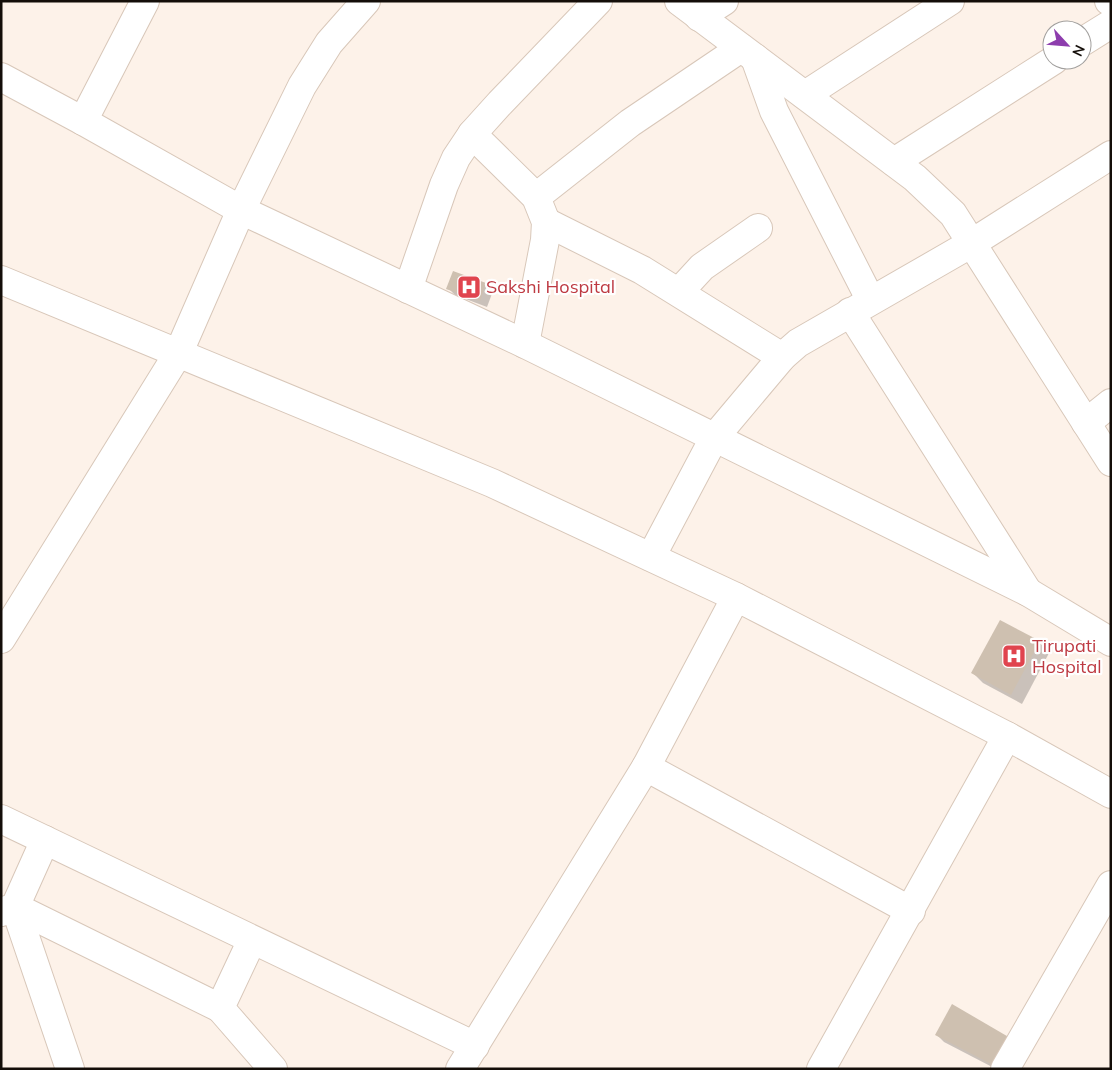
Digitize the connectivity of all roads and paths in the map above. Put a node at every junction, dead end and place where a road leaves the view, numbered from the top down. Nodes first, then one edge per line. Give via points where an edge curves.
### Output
1 (145, 1) edge
2 (366, 1) edge
3 (598, 1) edge
4 (724, 1) edge
5 (950, 1) edge
6 (689, 9) edge
7 (1111, 24) edge
8 (1092, 36) edge
9 (748, 53) junction
10 (1042, 68) edge
11 (1, 78) edge
12 (804, 95) junction
13 (84, 121) junction
14 (472, 134) junction
15 (894, 162) junction
16 (1108, 162) edge
17 (536, 197) junction
18 (241, 210) junction
19 (546, 222) junction
20 (758, 228) dead end
21 (972, 243) junction
22 (1, 280) edge
23 (408, 289) junction
24 (679, 292) junction
25 (860, 306) junction
26 (525, 344) junction
27 (179, 352) junction
28 (782, 357) junction
29 (1111, 404) edge
30 (1086, 423) junction
31 (714, 438) junction
32 (1111, 462) edge
33 (651, 557) junction
34 (1028, 592) junction
35 (736, 597) junction
36 (1, 639) edge
37 (1111, 642) edge
38 (1007, 736) junction
39 (646, 767) junction
40 (1111, 794) edge
41 (1, 819) edge
42 (45, 840) junction
43 (1111, 885) edge
44 (8, 909) edge
45 (911, 911) junction
46 (252, 940) junction
47 (220, 1008) junction
48 (475, 1046) junction
49 (70, 1069) edge
50 (273, 1069) edge
51 (460, 1069) edge
52 (821, 1069) edge
53 (1005, 1069) edge

1 - 13 street
2 - 18 street via 329,42 302,86
3 - 14 street
4 - 6 street
5 - 12 street
6 - 9 street
7 - 8 street
9 - 12 street
9 - 17 street via 630,123
9 - 25 street
10 - 15 street
11 - 13 street
12 - 15 street
13 - 18 street
14 - 17 street
14 - 23 street via 444,185
15 - 21 street via 938,197
16 - 21 street
17 - 19 street
18 - 23 street
18 - 27 street
19 - 24 street
19 - 26 street
20 - 24 street via 702,267
21 - 25 street
21 - 30 street
22 - 27 street
23 - 26 street
24 - 28 street
25 - 28 street via 798,343
25 - 34 street
26 - 31 street
27 - 33 street via 492,483
27 - 36 street
28 - 31 street
29 - 30 street
30 - 32 street
31 - 33 street
31 - 34 street
33 - 35 street
34 - 37 street
35 - 38 street
35 - 39 street
38 - 40 street
38 - 45 street
39 - 45 street
39 - 48 street
41 - 42 street
42 - 44 street
42 - 46 street
43 - 53 street
44 - 47 street
44 - 49 street
45 - 52 street
46 - 47 street
46 - 48 street
47 - 50 street
48 - 51 street

